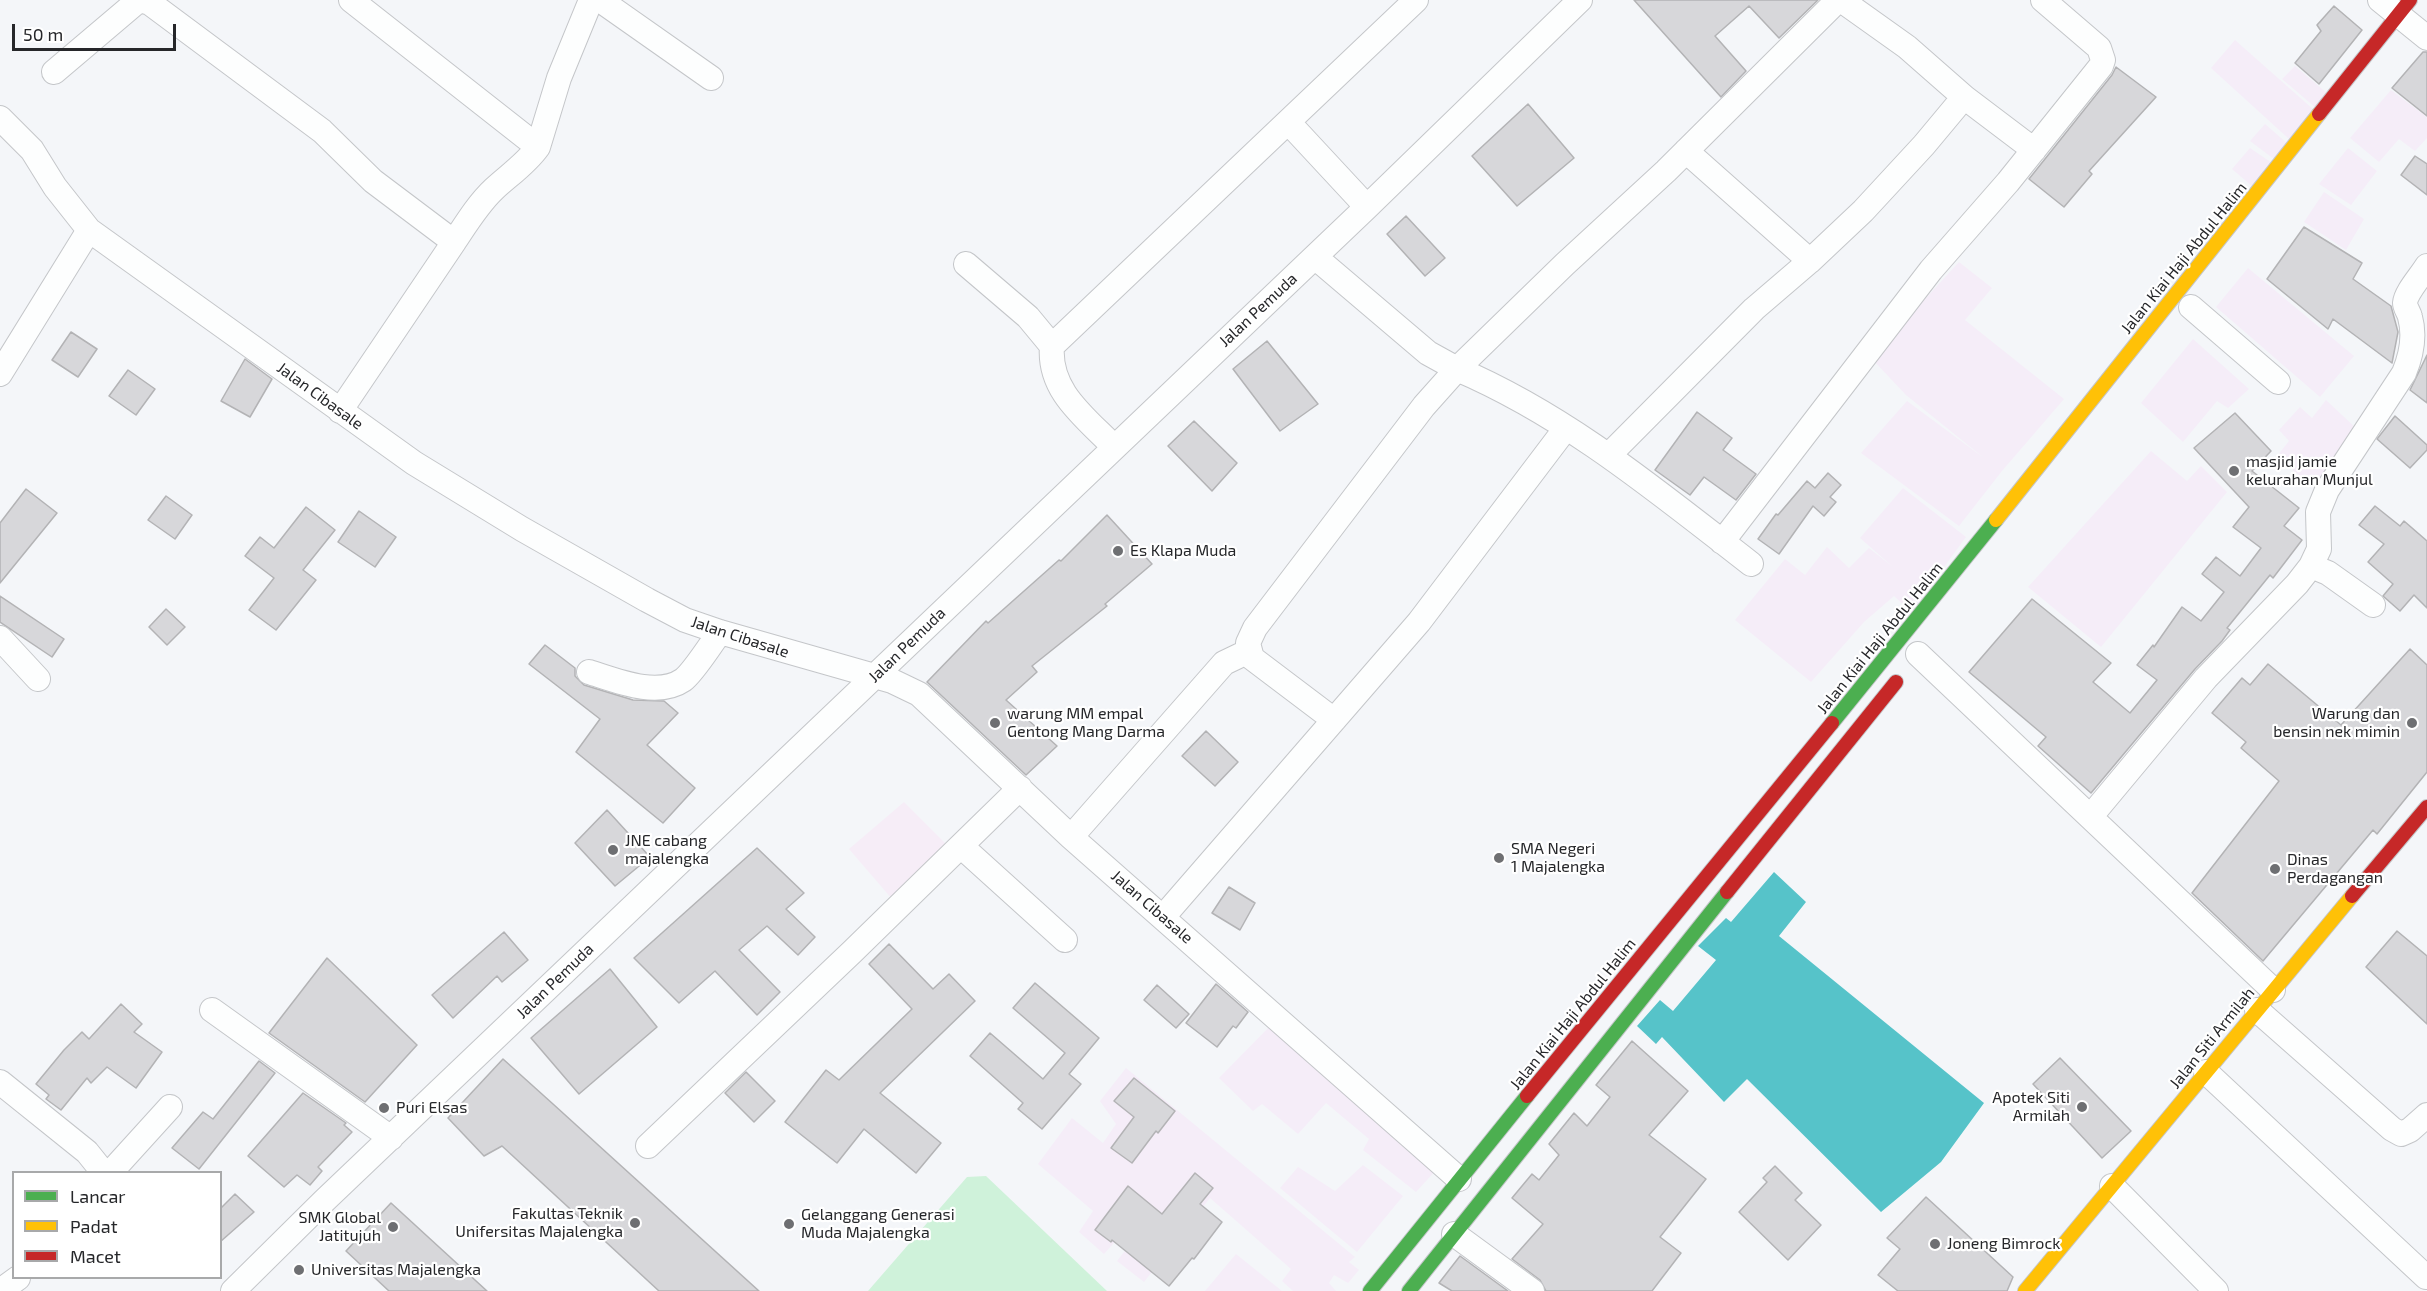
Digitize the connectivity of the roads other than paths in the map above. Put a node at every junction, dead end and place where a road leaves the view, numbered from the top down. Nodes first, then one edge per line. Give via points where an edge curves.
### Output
1 (351, 0) edge
2 (591, 0) edge
3 (600, 0) edge
4 (1416, 0) edge
5 (1580, 0) edge
6 (2043, 0) edge
7 (2380, 0) edge
8 (1849, 3) edge
9 (2413, 24) edge
10 (54, 72) dead end
11 (711, 78) dead end
12 (1964, 97) junction
13 (0, 119) edge
14 (1289, 123) junction
15 (538, 147) junction
16 (2034, 150) junction
17 (1686, 151) junction
18 (1367, 207) junction
19 (89, 230) junction
20 (454, 242) junction
21 (1315, 257) junction
22 (1810, 261) junction
23 (966, 264) dead end
24 (2427, 266) edge
25 (2191, 307) dead end
26 (1052, 346) junction
27 (1457, 369) junction
28 (0, 374) edge
29 (2278, 382) dead end
30 (340, 411) junction
31 (1566, 428) junction
32 (1114, 447) junction
33 (1609, 455) junction
34 (1722, 542) junction
35 (1751, 564) dead end
36 (2311, 566) junction
37 (2373, 605) dead end
38 (720, 632) junction
39 (0, 639) edge
40 (1249, 651) junction
41 (1914, 659) joint
42 (589, 672) dead end
43 (874, 677) junction
44 (38, 679) dead end
45 (1334, 720) junction
46 (1020, 788) junction
47 (2427, 807) edge
48 (2091, 816) junction
49 (1071, 837) junction
50 (961, 846) junction
51 (1163, 917) junction
52 (1065, 940) dead end
53 (2272, 990) junction
54 (212, 1010) dead end
55 (2257, 1010) junction
56 (2206, 1072) junction
57 (0, 1082) edge
58 (170, 1107) dead end
59 (2425, 1122) edge
60 (391, 1138) junction
61 (648, 1146) dead end
62 (101, 1171) edge
63 (113, 1171) edge
64 (1459, 1179) junction
65 (2112, 1186) junction
66 (1454, 1234) junction
67 (2426, 1277) edge
68 (17, 1279) edge
69 (0, 1291) edge
70 (233, 1291) edge
71 (1371, 1291) edge
72 (1409, 1291) edge
73 (1532, 1291) edge
74 (2025, 1291) edge
75 (2216, 1291) edge

1 - 15 street
2 - 15 street via 559,78
3 - 11 street
4 - 14 street
5 - 18 street, Jalan Pemuda
6 - 16 street via 2099,48 2103,60
7 - 9 street
8 - 12 street
8 - 17 street
9 - 64 main road, Jalan Kiai Haji Abdul Halim
10 - 20 street via 133,5 140,0 150,3 322,131 373,180
12 - 16 street
12 - 22 street via 1863,211
13 - 19 street, Jalan Cibasale via 32,150
14 - 18 street
14 - 26 street
15 - 20 street via 492,191
16 - 34 street via 1931,270
17 - 22 street
17 - 27 street
18 - 21 street, Jalan Pemuda
19 - 28 street
19 - 30 street, Jalan Cibasale
20 - 30 street
21 - 27 street via 1428,352
21 - 32 street, Jalan Pemuda
22 - 33 street via 1754,309
23 - 26 street via 1028,317
24 - 36 street via 2405,304 2412,332 2410,359 2327,490 2318,512 2319,549
25 - 29 street
26 - 32 street via 1051,362 1057,383
27 - 31 street via 1535,406
27 - 40 street via 1424,406 1255,628
30 - 38 street, Jalan Cibasale via 414,463 522,529 685,620
31 - 33 street
31 - 45 street via 1419,622
32 - 43 street, Jalan Pemuda
33 - 34 street
34 - 35 street
36 - 37 street via 2328,573
36 - 48 street via 2206,678
38 - 42 street via 683,680 660,688
38 - 43 street, Jalan Cibasale
39 - 44 street
40 - 45 street via 1252,658
40 - 49 street via 1224,663
41 - 48 street
41 - 66 main road
43 - 46 street, Jalan Cibasale via 919,694
43 - 60 street, Jalan Pemuda
45 - 51 street
46 - 49 street, Jalan Cibasale
46 - 50 street
47 - 53 main road, Jalan Siti Armilah
48 - 53 street
49 - 51 street, Jalan Cibasale
50 - 52 street
50 - 61 street
51 - 64 street, Jalan Cibasale
53 - 55 main road, Jalan Siti Armilah
54 - 60 street
55 - 56 main road, Jalan Siti Armilah
55 - 59 street via 2392,1129 2401,1134
56 - 65 main road, Jalan Siti Armilah
56 - 67 street
57 - 62 street via 87,1152
58 - 63 street
60 - 70 street, Jalan Pemuda
64 - 71 main road, Jalan Kiai Haji Abdul Halim
65 - 74 main road, Jalan Siti Armilah
65 - 75 street
66 - 72 main road
66 - 73 street
68 - 69 street

